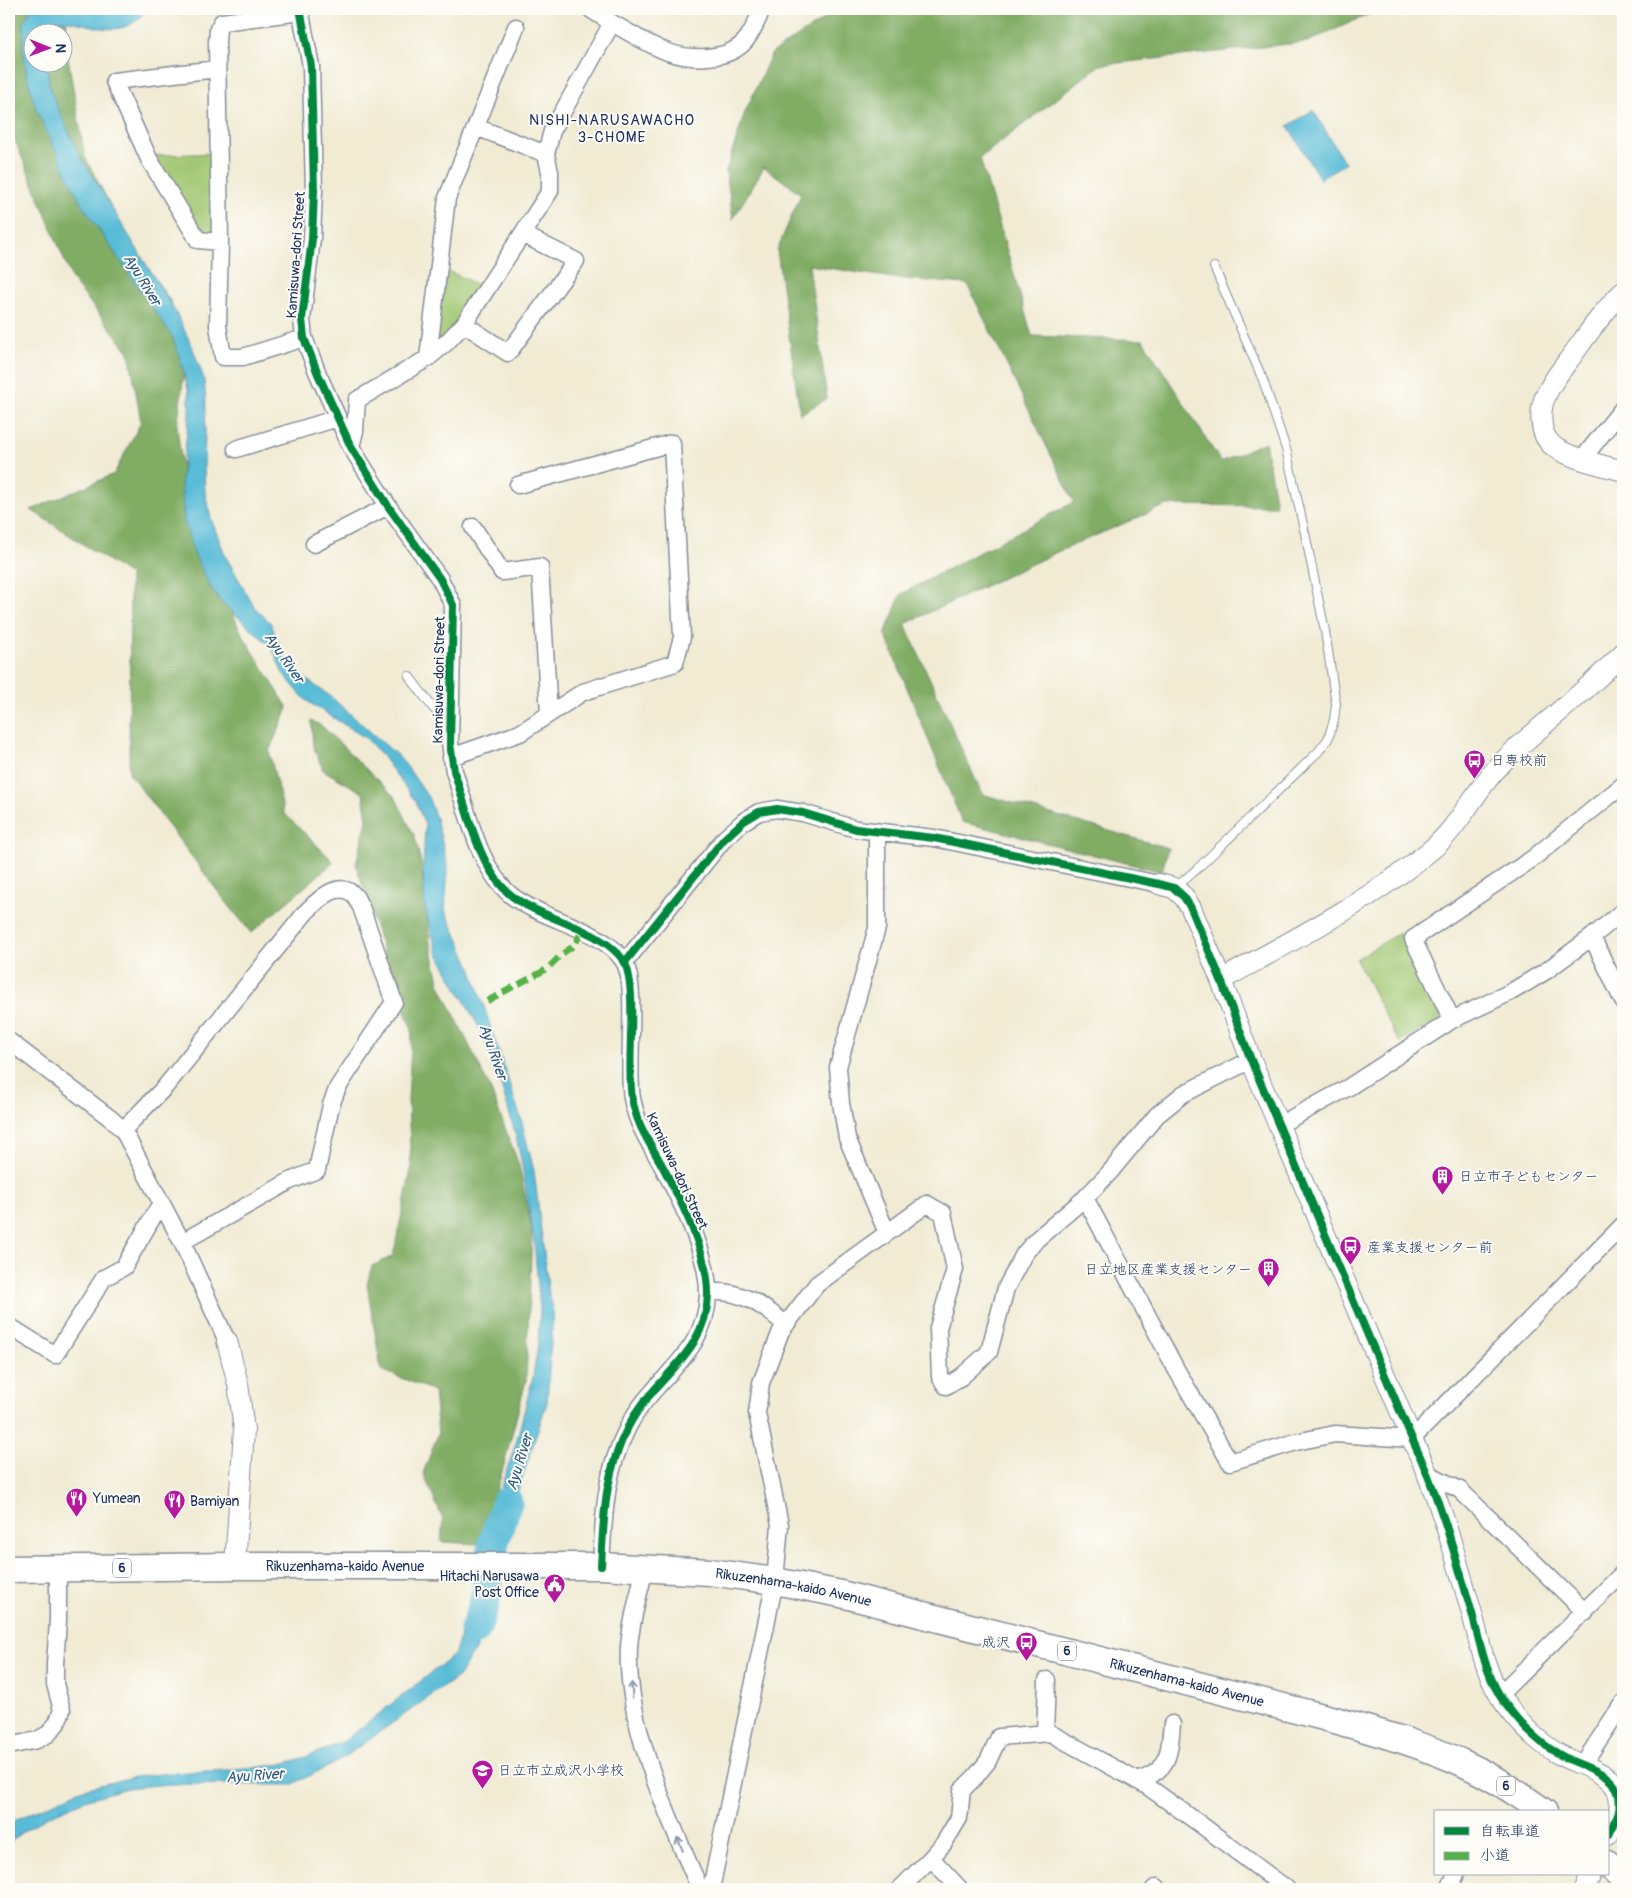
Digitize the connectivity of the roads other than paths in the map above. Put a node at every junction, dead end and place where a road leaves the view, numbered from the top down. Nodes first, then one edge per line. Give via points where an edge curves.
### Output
1 (590, 9) edge
2 (762, 9) edge
3 (300, 10) edge
4 (612, 23) junction
5 (516, 27) dead end
6 (217, 69) junction
7 (476, 127) junction
8 (546, 154) junction
9 (522, 234) junction
10 (220, 242) junction
11 (1214, 267) dead end
12 (1623, 292) edge
13 (464, 324) junction
14 (304, 338) junction
15 (428, 358) junction
16 (1623, 408) edge
17 (338, 418) junction
18 (351, 447) junction
19 (236, 449) dead end
20 (1583, 458) junction
21 (1623, 471) edge
22 (518, 485) dead end
23 (388, 506) junction
24 (473, 527) dead end
25 (314, 544) dead end
26 (1623, 653) edge
27 (409, 676) dead end
28 (549, 714) junction
29 (450, 724) junction
30 (451, 757) junction
31 (1623, 785) edge
32 (877, 832) junction
33 (1166, 886) junction
34 (1623, 911) edge
35 (1592, 937) junction
36 (625, 962) junction
37 (1221, 980) junction
38 (1623, 1001) edge
39 (1452, 1020) junction
40 (9, 1041) edge
41 (1251, 1060) junction
42 (1279, 1126) junction
43 (123, 1130) junction
44 (1085, 1198) junction
45 (161, 1202) junction
46 (1623, 1224) edge
47 (887, 1233) junction
48 (182, 1242) junction
49 (708, 1292) junction
50 (786, 1325) junction
51 (9, 1326) edge
52 (227, 1341) joint
53 (1412, 1439) junction
54 (1429, 1474) junction
55 (235, 1566) junction
56 (601, 1566) junction
57 (58, 1568) junction
58 (645, 1568) junction
59 (9, 1569) edge
60 (1623, 1573) edge
61 (775, 1581) junction
62 (1585, 1612) junction
63 (1047, 1680) dead end
64 (1499, 1695) junction
65 (1623, 1703) edge
66 (1172, 1724) dead end
67 (1045, 1733) junction
68 (9, 1746) edge
69 (1583, 1764) junction
70 (1137, 1781) junction
71 (1541, 1810) edge
72 (1610, 1831) edge
73 (931, 1858) junction
74 (1610, 1866) edge
75 (1455, 1876) edge
76 (1590, 1876) edge
77 (1623, 1878) edge
78 (700, 1889) edge
79 (711, 1889) edge
80 (900, 1889) edge
81 (960, 1889) edge
82 (1287, 1889) edge
83 (1449, 1889) edge
84 (1585, 1889) edge

1 - 4 street
2 - 4 street via 746,40 730,53 707,57 685,58 663,51
3 - 6 street via 222,22 218,29
3 - 14 street, Kamisuwa-dori Street via 311,66 314,191 302,319
4 - 8 street via 552,131
5 - 7 street
6 - 10 street
6 - 10 street via 114,80 149,159 198,240
7 - 8 street
7 - 15 street via 447,198
8 - 9 street via 550,191
9 - 13 street
9 - 13 street via 576,261 508,353
10 - 14 street via 218,326 223,358 244,357
11 - 33 lane via 1263,380 1286,449 1326,632 1336,704 1328,739 1318,752 1197,869
12 - 20 street via 1596,323 1545,396 1541,415 1544,432 1551,445
13 - 15 street
14 - 17 street, Kamisuwa-dori Street
15 - 18 street via 358,400
16 - 20 street
17 - 18 street, Kamisuwa-dori Street
17 - 19 street
18 - 23 street, Kamisuwa-dori Street
20 - 21 street
22 - 28 street via 672,443 682,637 674,663 583,692
23 - 25 street
23 - 29 street, Kamisuwa-dori Street via 440,579 453,605
24 - 28 street via 502,572 540,567
26 - 37 street via 1496,768 1449,833 1432,849 1395,878 1332,919
27 - 29 lane via 433,708
28 - 30 street via 520,733
29 - 30 street, Kamisuwa-dori Street
30 - 36 street, Kamisuwa-dori Street via 481,851 498,882 529,907 602,942
31 - 39 street via 1532,859 1413,939
32 - 33 street via 934,838
32 - 36 street via 803,813 777,809 759,812 724,839
32 - 47 street via 878,928 838,1067 848,1138
33 - 37 street via 1184,897 1191,908
34 - 35 street
35 - 38 street
35 - 39 street via 1511,992
36 - 49 street, Kamisuwa-dori Street via 630,991 632,1098 640,1128 664,1169 701,1252
37 - 41 street
39 - 42 street via 1350,1087
40 - 43 street
41 - 42 street
41 - 44 street via 1183,1094 1157,1115
42 - 53 street
43 - 45 street
43 - 48 street via 165,1087 306,912 324,894 346,891 355,895 394,1002 338,1087 317,1170 290,1181
44 - 47 street via 1036,1239 1024,1254 1006,1288 989,1352 946,1386 940,1377 938,1328 955,1270 943,1213 927,1204
44 - 53 street via 1176,1369 1230,1462 1335,1434
45 - 48 street
45 - 51 street via 124,1266 104,1278 55,1355
46 - 53 street
47 - 50 street via 816,1284
48 - 52 street
49 - 50 street via 722,1291 742,1296 765,1307
49 - 56 street, Kamisuwa-dori Street via 707,1310 694,1344 645,1400 628,1426 606,1492
50 - 61 street via 761,1383 758,1413 780,1525
52 - 55 street via 238,1384 244,1430
53 - 54 street
54 - 62 street via 1460,1490
54 - 64 street via 1453,1545 1487,1667
55 - 56 highway, Rikuzenhama-kaido Avenue / 6
55 - 57 highway, Rikuzenhama-kaido Avenue / 6
56 - 58 highway, Rikuzenhama-kaido Avenue / 6
57 - 59 highway, Rikuzenhama-kaido Avenue / 6
57 - 68 street via 55,1684 62,1710 48,1734
58 - 61 highway, Rikuzenhama-kaido Avenue / 6
78 -> 58 street via 648,1759 633,1705 629,1647
60 - 62 street
61 - 71 highway, Rikuzenhama-kaido Avenue / 6 via 971,1626 1352,1725 1466,1764
61 - 79 street
62 - 64 street
63 - 67 street
64 - 69 street via 1538,1740 1562,1756
65 - 69 street
66 - 70 street via 1166,1763 1150,1777
67 - 70 street
67 - 73 street via 1000,1737 988,1761 962,1790 959,1818
69 - 72 street via 1613,1783 1618,1793 1618,1814
70 - 82 street
73 - 80 street
73 - 81 street
74 - 77 highway
75 - 83 street
76 - 84 street

